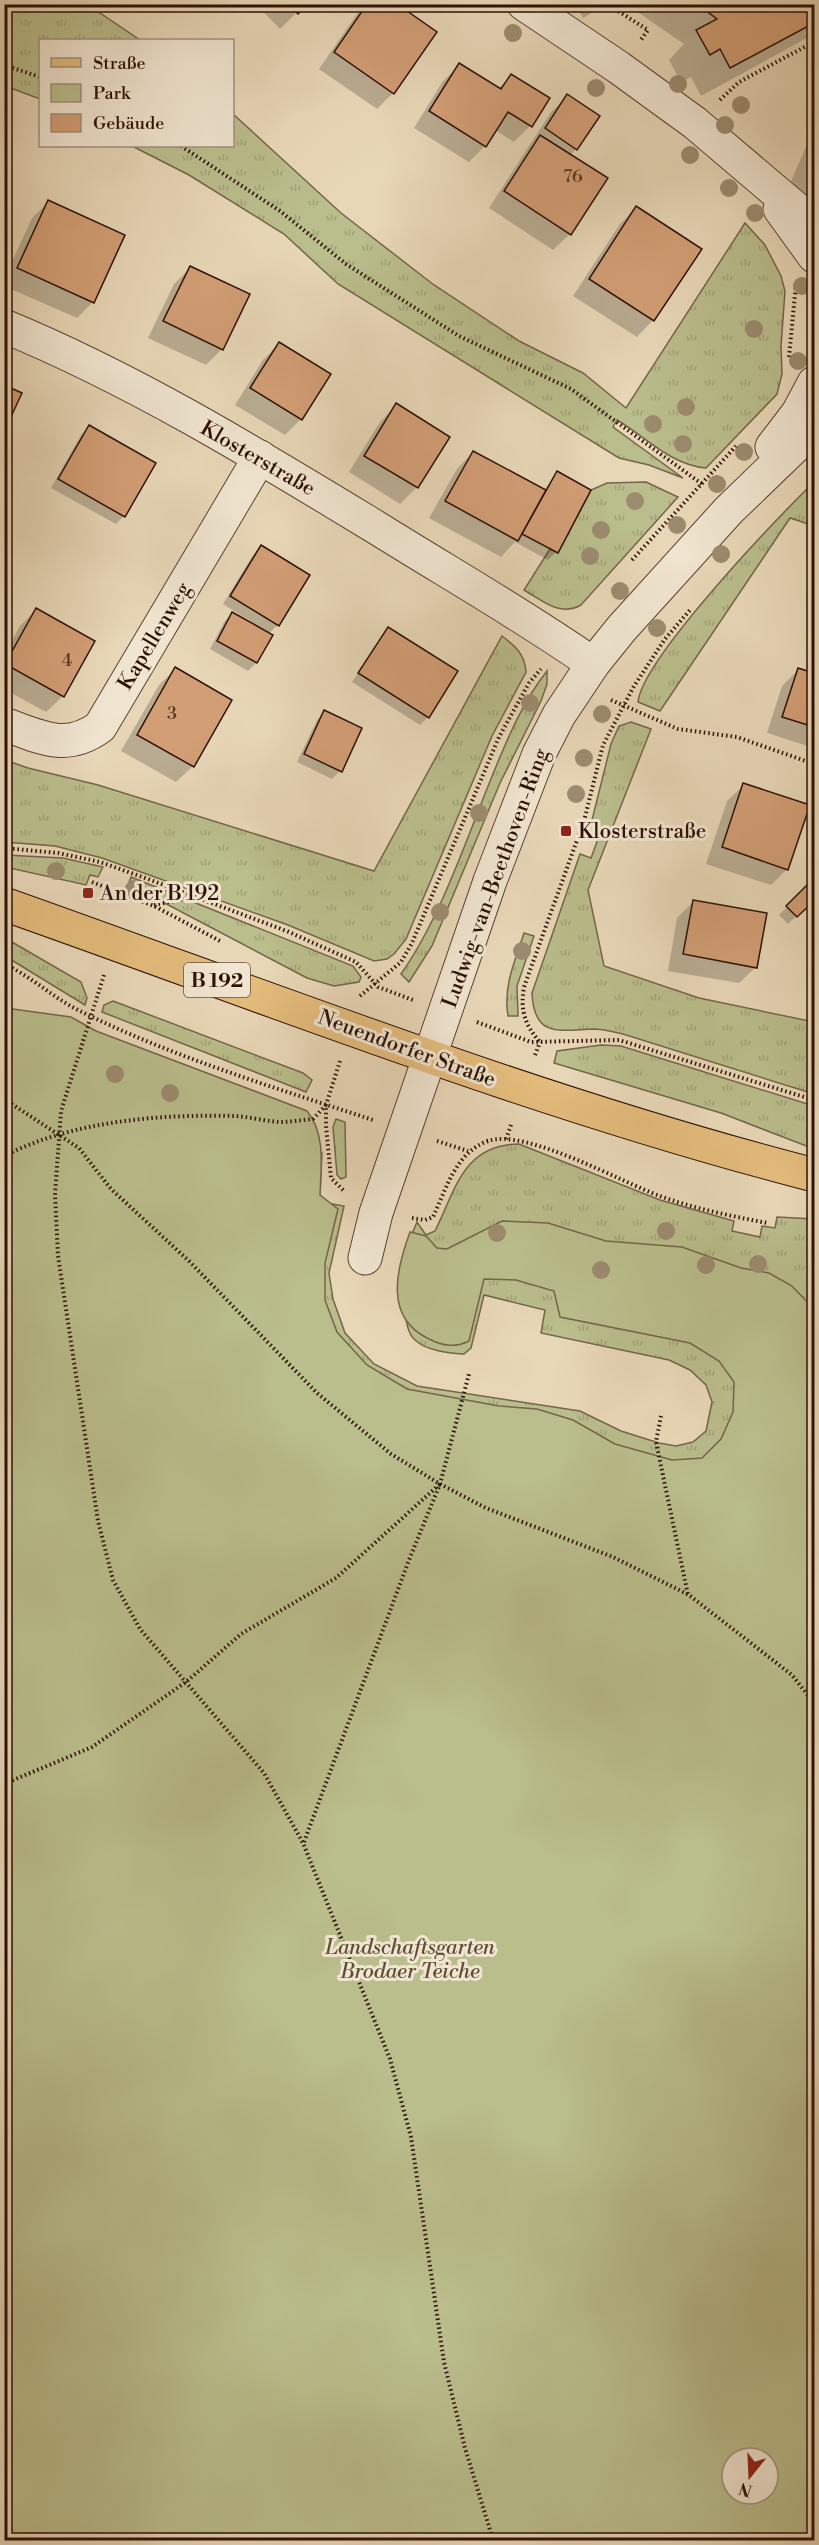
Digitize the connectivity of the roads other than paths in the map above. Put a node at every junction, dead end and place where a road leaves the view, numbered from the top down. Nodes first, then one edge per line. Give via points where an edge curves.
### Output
1 (524, 4) edge
2 (754, 174) junction
3 (814, 224) edge
4 (814, 255) edge
5 (4, 326) edge
6 (802, 374) edge
7 (814, 428) edge
8 (260, 458) junction
9 (729, 510) junction
10 (593, 664) junction
11 (4, 724) edge
12 (4, 904) edge
13 (430, 1056) junction
14 (814, 1175) edge
15 (365, 1258) dead end

1 - 2 street via 695,123
2 - 3 street
2 - 4 street
5 - 8 street, Klosterstraße via 62,350
6 - 9 street, Ludwig-van-Beethoven-Ring via 798,413
7 - 9 street, Ludwig-van-Beethoven-Ring
8 - 10 street, Klosterstraße
8 - 11 street, Kapellenweg via 100,726 86,737 66,741 45,739
9 - 10 street, Ludwig-van-Beethoven-Ring
10 - 13 street, Ludwig-van-Beethoven-Ring via 539,754
12 - 13 main road, Neuendorfer Straße / B 192
13 - 14 main road, Neuendorfer Straße / B 192 via 629,1124
13 - 15 street, Ludwig-van-Beethoven-Ring via 376,1213

